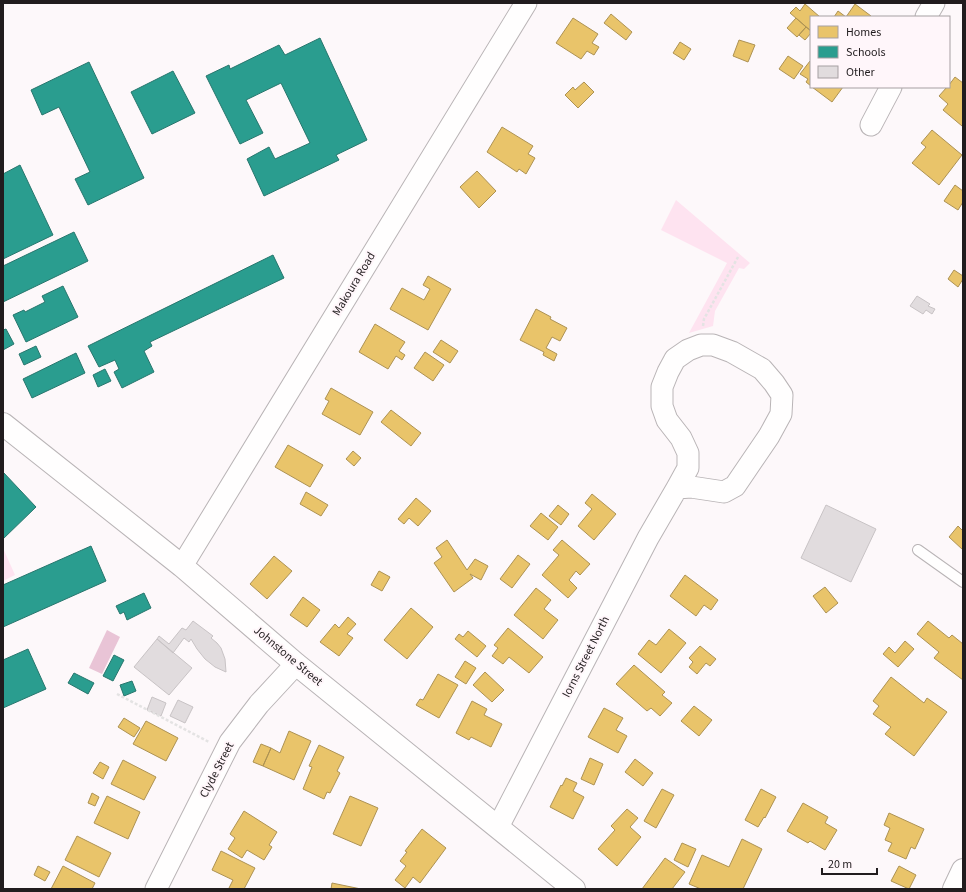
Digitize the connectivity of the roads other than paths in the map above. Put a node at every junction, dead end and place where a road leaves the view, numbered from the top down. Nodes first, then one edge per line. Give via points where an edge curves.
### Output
1 (526, 3) edge
2 (934, 3) edge
3 (927, 16) edge
4 (890, 88) edge
5 (871, 125) dead end
6 (3, 424) edge
7 (676, 488) junction
8 (918, 550) dead end
9 (182, 566) junction
10 (963, 582) edge
11 (296, 664) junction
12 (498, 827) junction
13 (963, 870) edge
14 (156, 889) edge
15 (574, 889) edge
16 (954, 889) edge

1 - 9 street, Makoura Road
2 - 3 street
4 - 5 street
6 - 9 street, Johnstone Street
7 - 7 street, Iorns Street North via 688,468 688,453 681,438 667,420 662,406 662,387 675,359 701,345 713,345 732,352 762,369 782,395 781,414 735,486 724,492 691,487
7 - 12 street, Iorns Street North
8 - 10 lane
9 - 11 street, Johnstone Street
11 - 12 street, Johnstone Street
11 - 14 street, Clyde Street via 259,704 230,742
12 - 15 street, Johnstone Street
13 - 16 street

